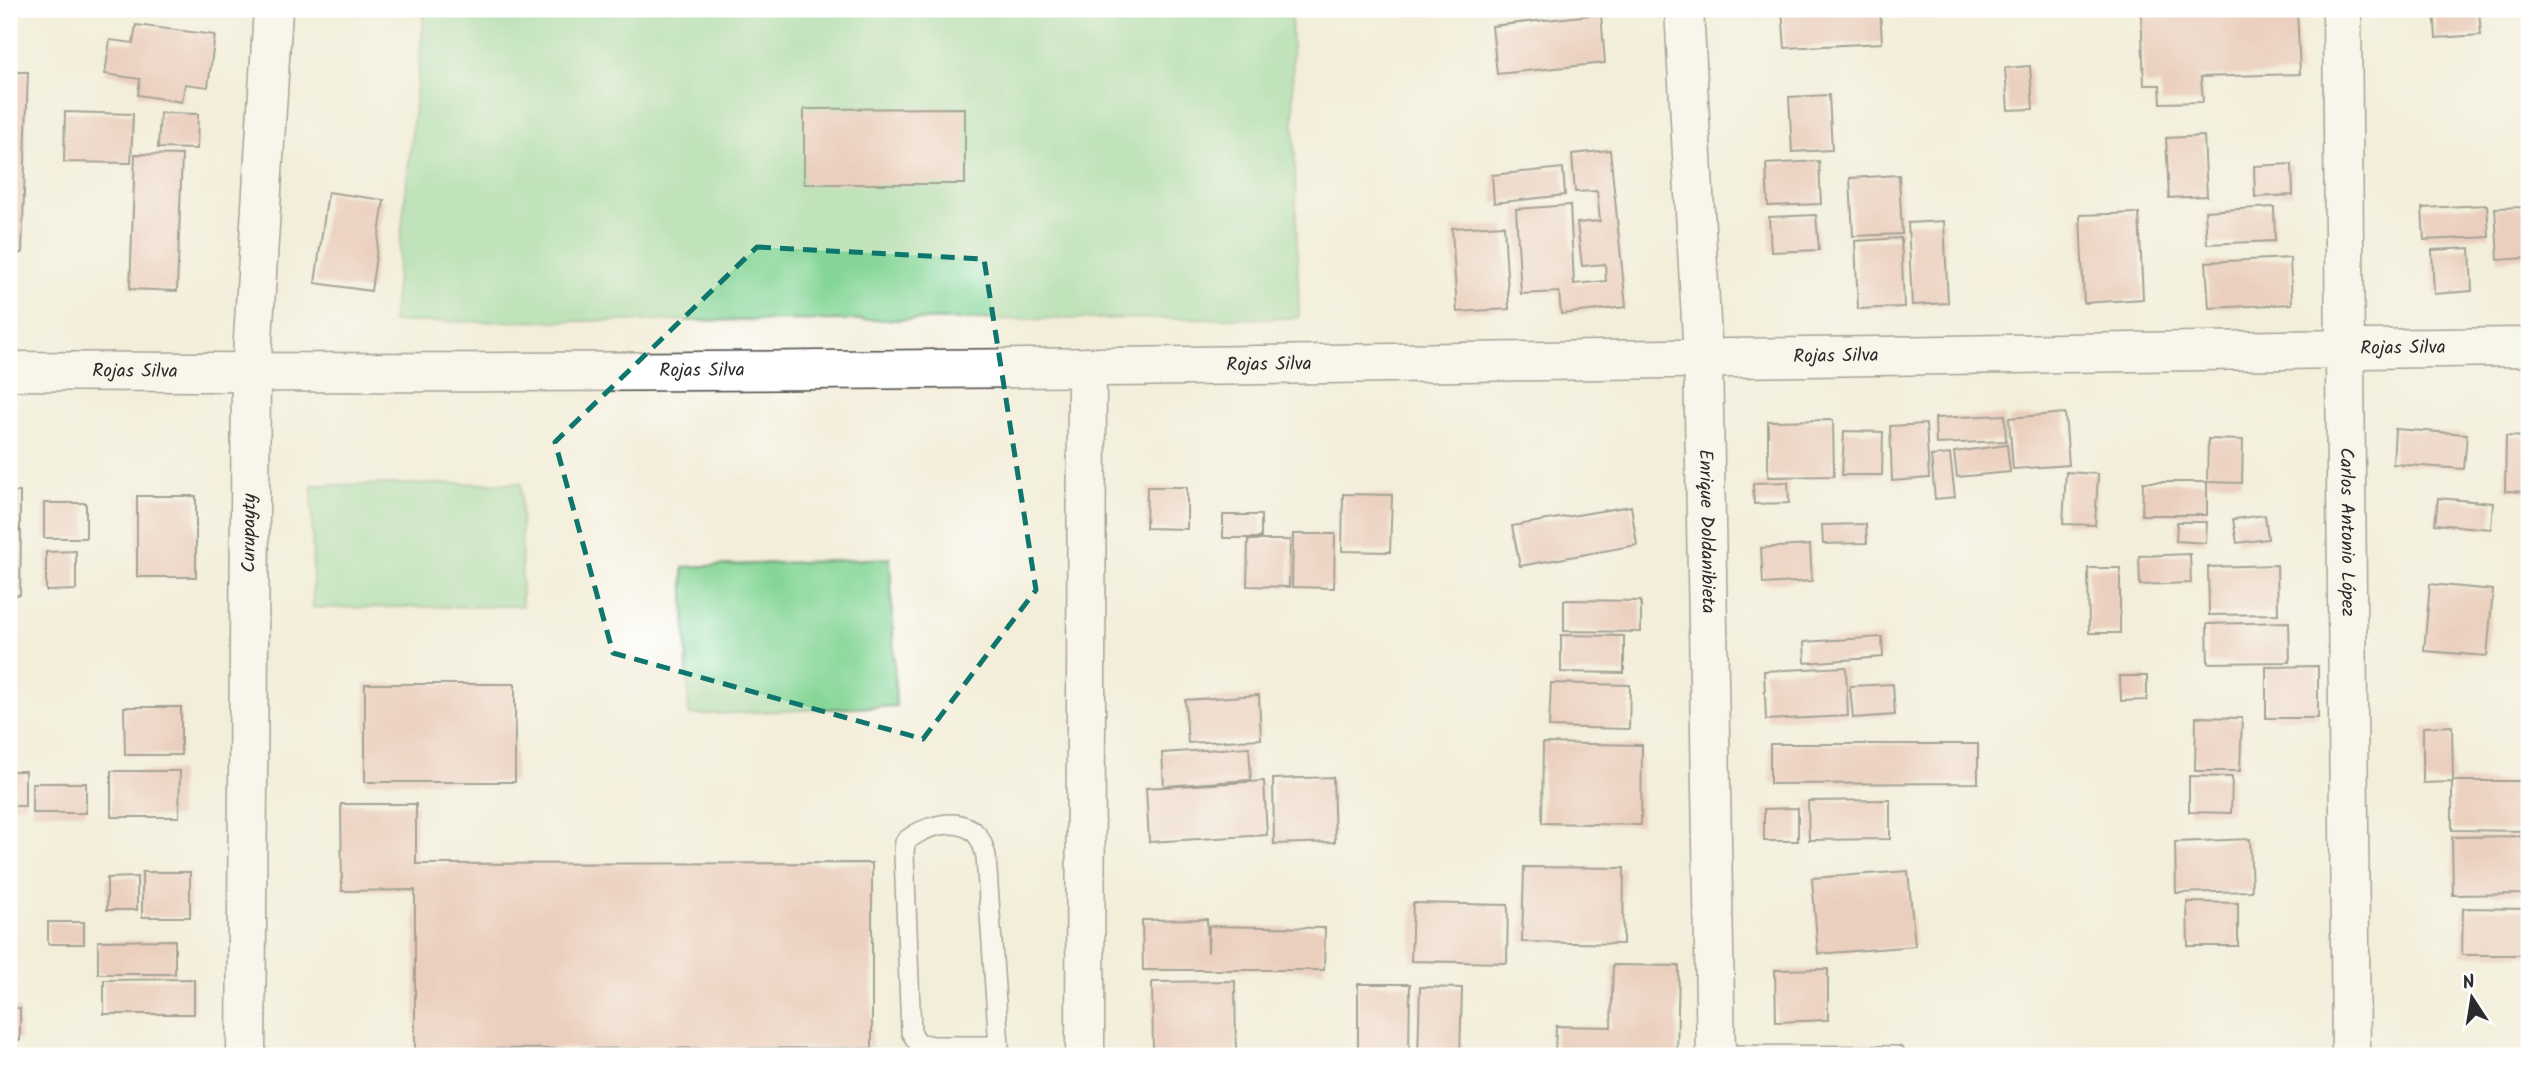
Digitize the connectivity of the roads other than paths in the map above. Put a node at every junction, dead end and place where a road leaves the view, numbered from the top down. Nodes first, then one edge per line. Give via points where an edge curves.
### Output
1 (273, 9) edge
2 (1684, 9) edge
3 (2342, 9) edge
4 (2529, 347) edge
5 (2346, 349) junction
6 (1703, 358) junction
7 (1087, 367) junction
8 (9, 371) edge
9 (251, 373) junction
10 (999, 1051) edge
11 (246, 1056) edge
12 (1085, 1056) edge
13 (1716, 1056) edge
14 (1896, 1056) edge
15 (2351, 1056) edge

1 - 9 street, Curupayty
2 - 6 street, Enrique Doldanibieta
3 - 5 street, Carlos Antonio López
4 - 5 street, Rojas Silva
5 - 6 street, Rojas Silva
5 - 15 street, Carlos Antonio López
6 - 7 street, Rojas Silva
6 - 13 street, Enrique Doldanibieta
7 - 9 street, Rojas Silva
7 - 12 street
8 - 9 street, Rojas Silva
9 - 11 street, Curupayty
10 - 10 lane via 986,856 968,827 926,827 905,842 904,854 911,1032 918,1043
13 - 14 lane

